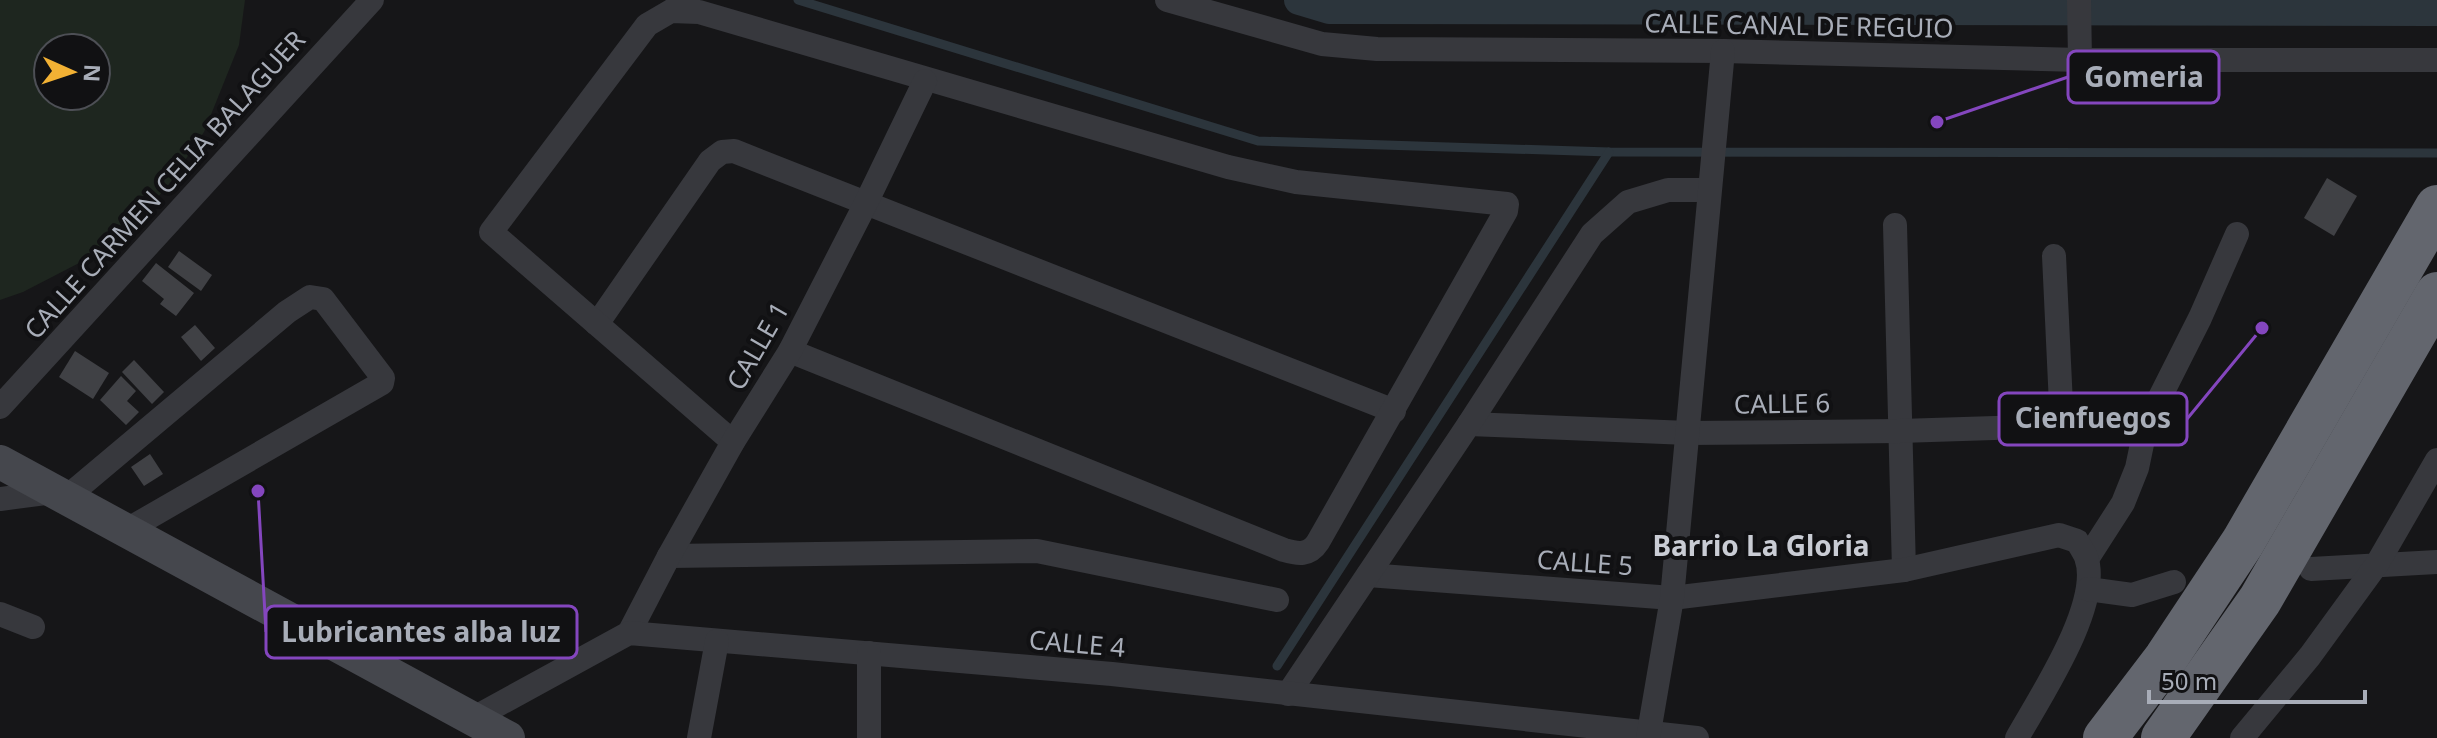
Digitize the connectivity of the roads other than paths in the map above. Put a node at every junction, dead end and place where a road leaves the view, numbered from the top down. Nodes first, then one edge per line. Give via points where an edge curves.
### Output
1 (372, 0) edge
2 (1167, 0) edge
3 (2079, 0) edge
4 (1723, 51) junction
5 (2080, 60) junction
6 (2437, 60) edge
7 (925, 81) junction
8 (1711, 178) junction
9 (865, 205) junction
10 (2434, 213) edge
11 (1895, 225) dead end
12 (2237, 234) dead end
13 (2054, 256) dead end
14 (2437, 294) edge
15 (597, 324) junction
16 (790, 351) junction
17 (0, 407) edge
18 (1394, 411) junction
19 (1469, 424) junction
20 (2094, 425) dead end
21 (2062, 426) junction
22 (1900, 431) junction
23 (1688, 433) junction
24 (733, 442) junction
25 (2437, 460) edge
26 (0, 462) edge
27 (62, 494) junction
28 (0, 499) edge
29 (125, 531) junction
30 (669, 556) junction
31 (2087, 559) junction
32 (2437, 562) edge
33 (2377, 564) junction
34 (2311, 569) dead end
35 (1904, 570) junction
36 (1368, 575) junction
37 (2174, 582) dead end
38 (2088, 589) junction
39 (1672, 598) junction
40 (1277, 600) dead end
41 (0, 614) edge
42 (33, 627) dead end
43 (629, 633) junction
44 (717, 641) junction
45 (869, 653) junction
46 (1288, 694) junction
47 (472, 719) junction
48 (1648, 736) edge
49 (508, 738) edge
50 (699, 738) edge
51 (869, 738) edge
52 (1697, 738) edge
53 (2017, 738) edge
54 (2105, 738) edge
55 (2163, 738) edge
56 (2242, 738) edge

1 - 17 street, CALLE CARMEN CELIA BALAGUER
2 - 4 street, CALLE CANAL DE REGUIO via 1337,46
3 - 5 street
4 - 5 street, CALLE CANAL DE REGUIO
4 - 8 street
5 - 6 street, CALLE CANAL DE REGUIO
7 - 9 street, CALLE 1
7 - 15 street via 699,12 676,10 659,16 491,232
7 - 18 street via 1275,178 1506,202 1506,211
8 - 19 street via 1628,202 1592,234
8 - 23 street
9 - 15 street via 738,152 722,152 710,161
9 - 16 street, CALLE 1
9 - 18 street
10 - 54 highway via 2243,542
11 - 22 street
12 - 31 street via 2146,425 2123,503
13 - 21 street
14 - 55 highway via 2260,600
15 - 24 street
16 - 18 street via 1300,554 1314,548
16 - 24 street, CALLE 1
19 - 23 street, CALLE 6
19 - 36 street
20 - 21 street, CALLE 6
21 - 22 street, CALLE 6
22 - 23 street, CALLE 6
22 - 35 street
23 - 39 street
24 - 30 street, CALLE 1
25 - 33 street
26 - 27 street
27 - 28 street
27 - 29 street
27 - 29 street via 287,312 310,297 323,299 382,383
29 - 47 street
30 - 40 street via 1029,551
30 - 43 street, CALLE 1
31 - 35 street, CALLE 5 via 2077,541 2059,535
31 - 38 street
32 - 33 street
33 - 34 street
33 - 56 street
35 - 39 street, CALLE 5
36 - 39 street, CALLE 5
36 - 46 street
37 - 38 street via 2132,595
38 - 53 street via 2079,623
39 - 48 street
41 - 42 street
43 - 44 street, CALLE 4
43 - 47 street
44 - 45 street, CALLE 4
44 - 50 street
45 - 46 street, CALLE 4
45 - 51 street
46 - 48 street, CALLE 4
47 - 49 street
48 - 52 street, CALLE 4

